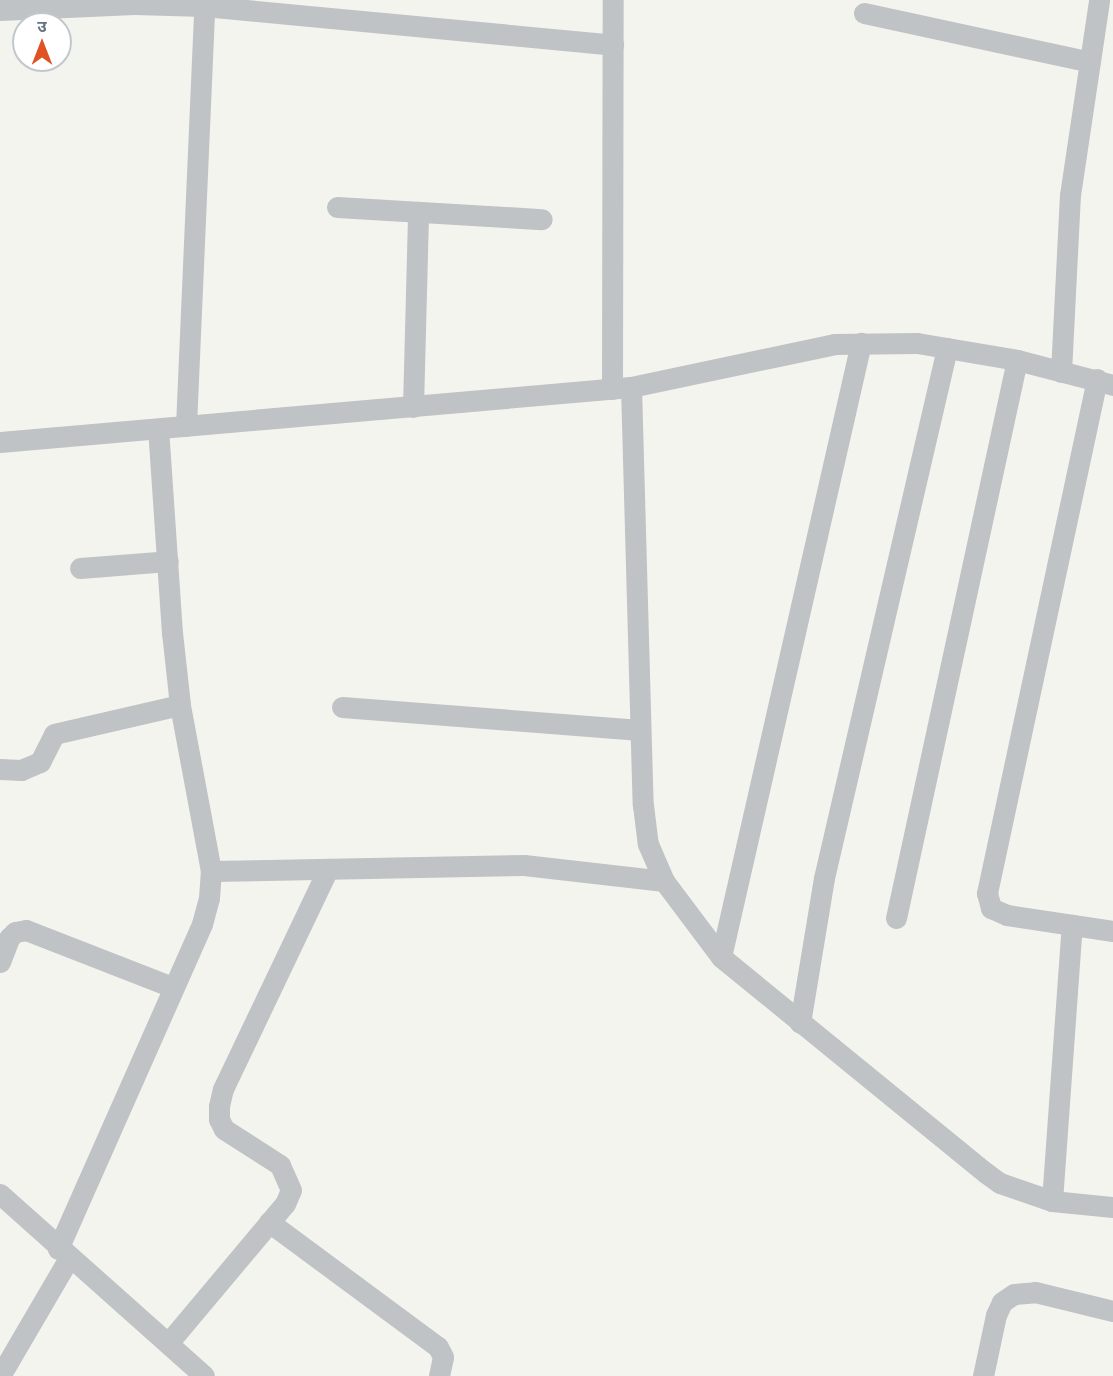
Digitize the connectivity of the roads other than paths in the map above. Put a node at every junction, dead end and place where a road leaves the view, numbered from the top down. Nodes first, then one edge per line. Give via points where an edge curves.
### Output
1 (613, 0) edge
2 (1100, 0) edge
3 (134, 2) edge
4 (204, 6) junction
5 (0, 10) edge
6 (864, 13) dead end
7 (613, 45) junction
8 (1090, 62) junction
9 (337, 207) dead end
10 (418, 212) junction
11 (542, 219) dead end
12 (861, 343) junction
13 (947, 348) junction
14 (1017, 360) junction
15 (1061, 372) junction
16 (1105, 382) edge
17 (621, 388) junction
18 (413, 407) junction
19 (186, 426) junction
20 (158, 429) junction
21 (0, 442) edge
22 (168, 561) junction
23 (80, 568) dead end
24 (180, 705) junction
25 (342, 707) dead end
26 (640, 730) junction
27 (0, 769) edge
28 (328, 869) junction
29 (211, 871) junction
30 (664, 880) junction
31 (896, 918) dead end
32 (1072, 925) junction
33 (1113, 931) edge
34 (721, 957) junction
35 (0, 962) edge
36 (172, 987) junction
37 (800, 1023) junction
38 (0, 1194) edge
39 (1052, 1201) junction
40 (1113, 1207) edge
41 (269, 1222) junction
42 (64, 1254) junction
43 (1113, 1311) edge
44 (168, 1342) junction
45 (0, 1376) edge
46 (204, 1376) edge
47 (439, 1376) edge
48 (982, 1376) edge

1 - 7 street
2 - 8 street
3 - 4 street
3 - 5 street
4 - 7 street
4 - 19 street
6 - 8 street
7 - 17 street
8 - 15 street via 1070,195
9 - 10 street
10 - 11 street
10 - 18 street
12 - 13 street via 917,343
12 - 17 street via 816,346
12 - 34 street
13 - 14 street
13 - 37 street via 824,878
14 - 15 street
14 - 31 street
15 - 16 street
16 - 32 street via 987,893 991,908 1007,915
17 - 18 street
17 - 26 street
18 - 19 street
19 - 20 street
20 - 21 street
20 - 22 street
22 - 23 street
22 - 24 street
24 - 27 street via 54,734 40,762 21,770
24 - 29 street
25 - 26 street
26 - 30 street via 648,844
28 - 29 street
28 - 30 street via 524,865
28 - 41 street via 223,1089 219,1106 224,1129 280,1165 288,1177 291,1190
29 - 36 street via 202,924
30 - 34 street
32 - 33 street
32 - 39 street
34 - 37 street
35 - 36 street via 9,938 26,930
36 - 42 street
37 - 39 street via 1000,1183
38 - 42 street
39 - 40 street
41 - 44 street
41 - 47 street via 438,1347 443,1357
42 - 44 street
42 - 45 street
43 - 48 street via 1035,1292 1014,1294 1002,1302 996,1315
44 - 46 street

